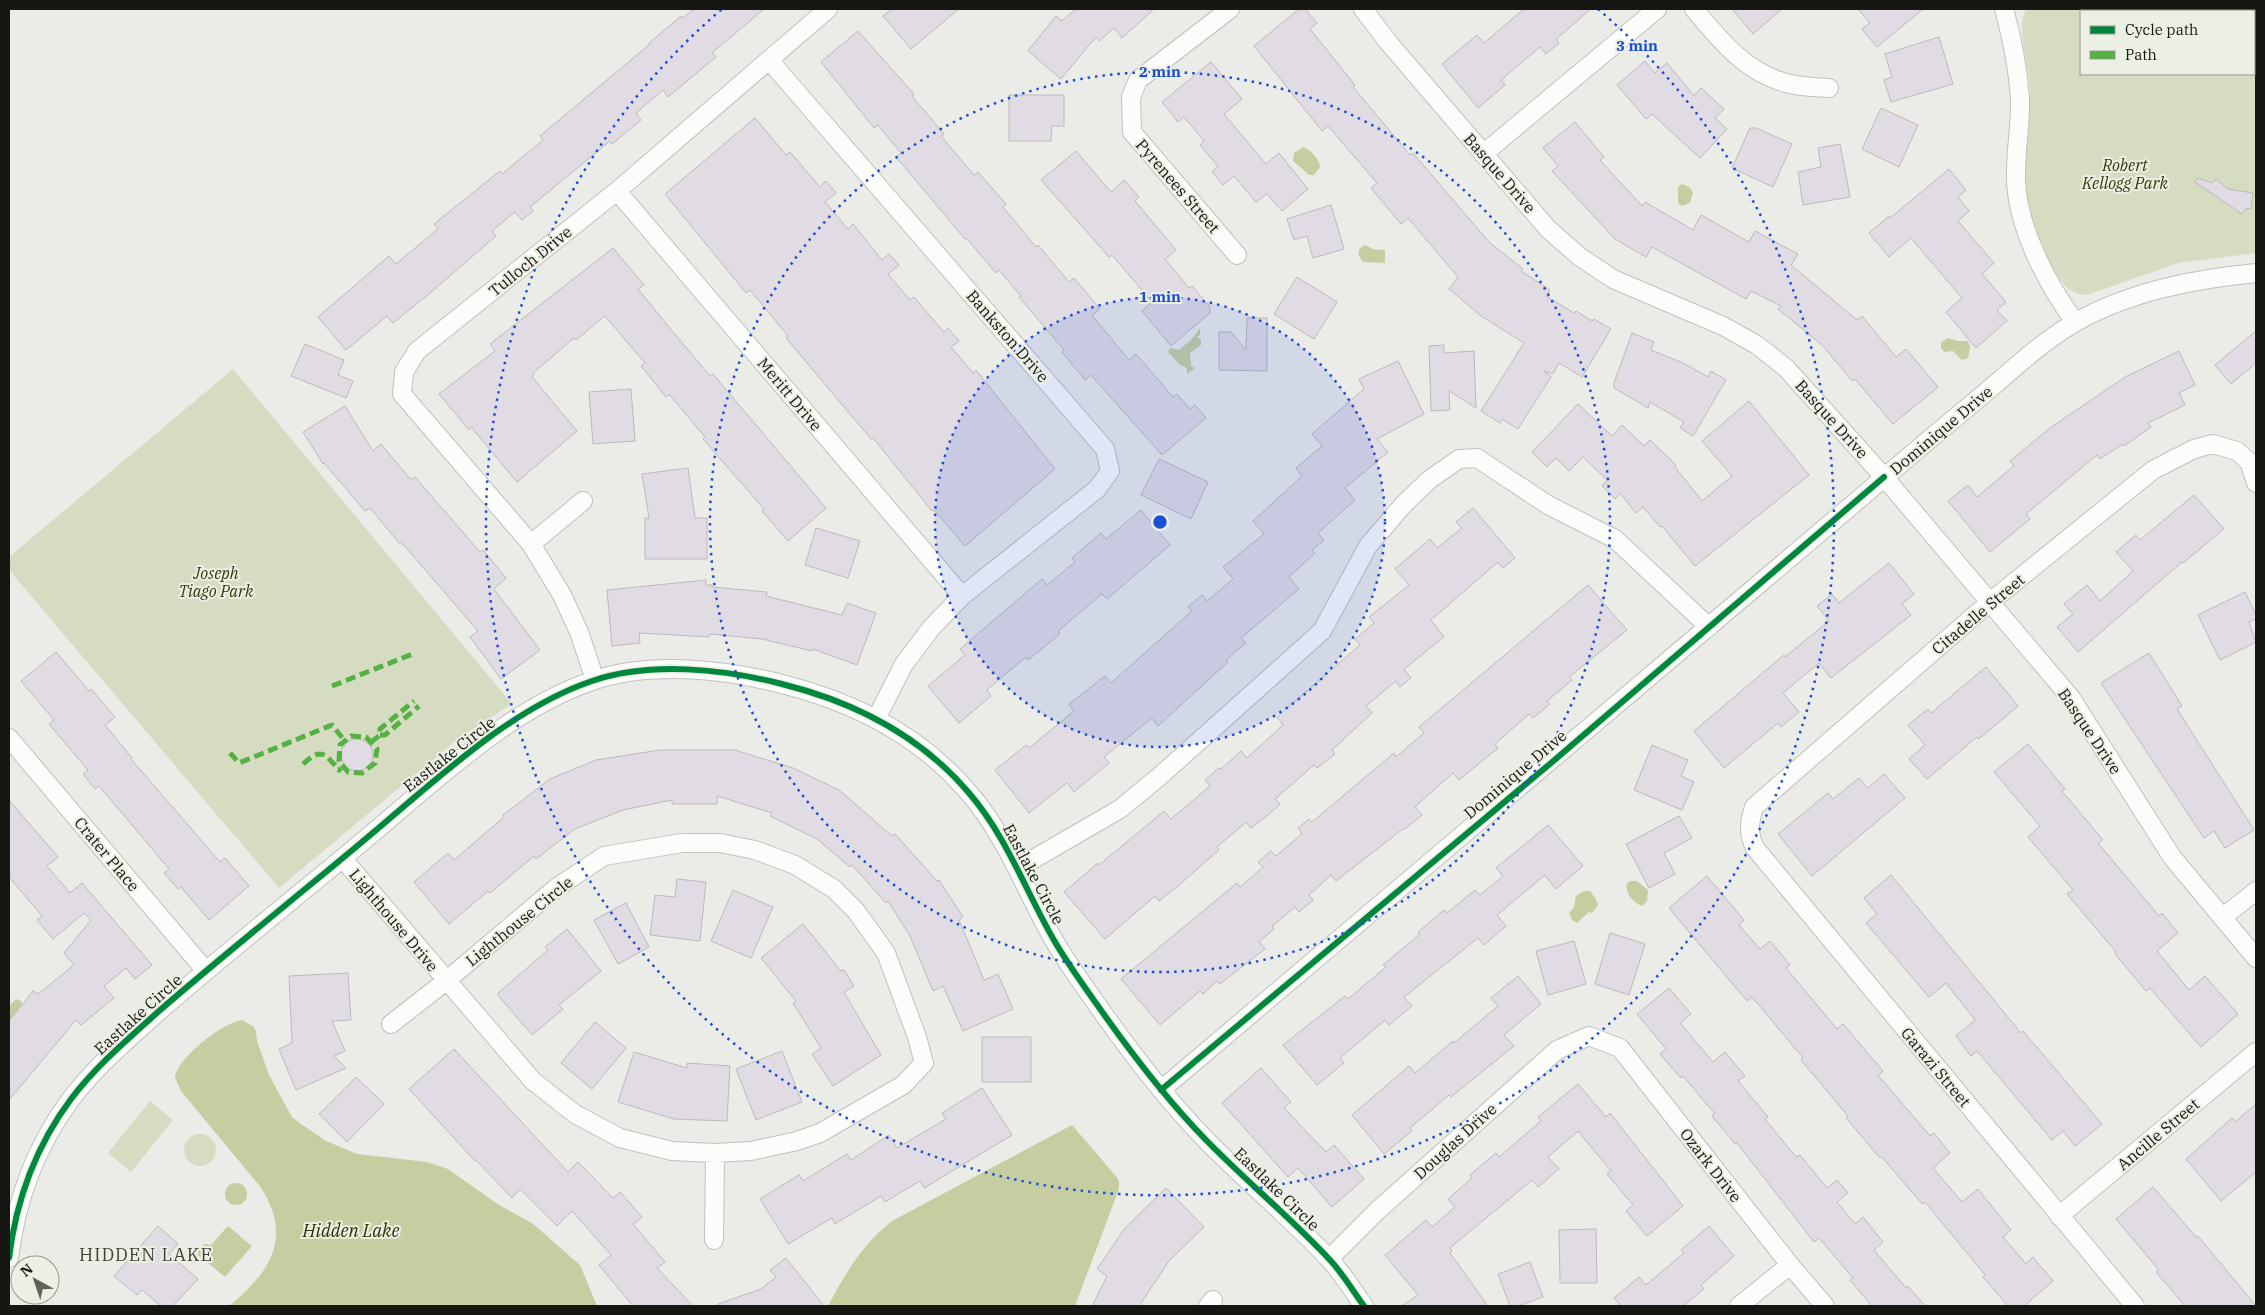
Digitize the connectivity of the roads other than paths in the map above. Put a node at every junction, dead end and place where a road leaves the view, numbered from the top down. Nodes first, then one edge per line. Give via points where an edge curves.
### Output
1 (828, 9) edge
2 (1230, 9) edge
3 (1363, 9) edge
4 (1657, 9) edge
5 (1694, 9) edge
6 (2004, 9) edge
7 (769, 60) junction
8 (1829, 88) dead end
9 (1483, 154) junction
10 (617, 191) junction
11 (1237, 255) dead end
12 (2256, 273) edge
13 (2075, 322) junction
14 (1884, 477) junction
15 (2256, 483) edge
16 (583, 501) dead end
17 (531, 544) junction
18 (962, 596) junction
19 (1990, 602) junction
20 (1709, 627) junction
21 (595, 680) junction
22 (876, 719) junction
23 (9, 738) edge
24 (1749, 822) joint
25 (343, 858) junction
26 (1018, 868) junction
27 (2256, 891) edge
28 (2223, 917) junction
29 (2256, 958) edge
30 (206, 971) junction
31 (446, 981) junction
32 (391, 1024) dead end
33 (1589, 1036) joint
34 (2256, 1052) edge
35 (1160, 1090) junction
36 (715, 1153) junction
37 (2059, 1216) junction
38 (714, 1240) dead end
39 (9, 1258) edge
40 (1329, 1259) junction
41 (1790, 1265) junction
42 (1364, 1306) edge
43 (1739, 1306) edge
44 (1825, 1306) edge
45 (2135, 1306) edge

1 - 7 street, Tulloch Drive
2 - 11 street, Pyrenees Street via 1138,80 1131,97 1132,132
3 - 9 street, Basque Drive
4 - 9 street
5 - 8 street via 1735,56 1756,72 1787,84
6 - 13 street via 2014,44 2020,100 2016,179 2019,206 2035,253
7 - 10 street, Tulloch Drive
7 - 18 street, Bankston Drive via 1106,449 1110,471 1097,489
9 - 14 street, Basque Drive via 1548,229 1580,257 1613,278 1723,326 1757,345 1786,368
10 - 17 street, Tulloch Drive via 417,351 404,372 402,394
10 - 18 street, Meritt Drive
12 - 13 street, Dominique Drive via 2170,286 2109,306
13 - 14 street, Dominique Drive via 2045,343
14 - 19 street, Basque Drive
14 - 20 street, Dominique Drive
15 - 19 street, Citadelle Street via 2249,462 2232,448 2213,444 2194,449 2152,470
16 - 17 street
17 - 21 street, Tulloch Drive via 562,595
18 - 22 street, Bankston Drive via 932,627 904,664
19 - 24 street, Citadelle Street via 1754,807
19 - 28 street, Basque Drive via 2071,698 2172,857
20 - 26 street via 1615,539 1548,505 1477,458 1459,459 1429,480 1368,546 1322,631 1120,810
20 - 35 street, Dominique Drive
21 - 22 street, Eastlake Circle via 637,672 681,670 756,678 824,694
21 - 25 street, Eastlake Circle via 555,696 493,734 458,759
22 - 26 street, Eastlake Circle via 893,727 942,764 966,789
23 - 30 street, Crater Place
24 - 37 street, Garazi Street via 1749,837 1755,848
25 - 30 street, Eastlake Circle
25 - 31 street, Lighthouse Drive
26 - 35 street, Eastlake Circle via 1055,942
27 - 28 street
28 - 29 street
30 - 39 street, Eastlake Circle via 114,1051 71,1099 41,1146 25,1184
31 - 32 street
31 - 36 street, Lighthouse Circle via 533,1081 575,1114 620,1138 672,1151
31 - 36 street, Lighthouse Circle via 556,888 604,856 682,843 720,844 750,848 795,865 834,890 856,911 886,953 918,1037 924,1063 903,1085 820,1132 797,1141 751,1151
33 - 40 street, Douglas Drive via 1556,1050 1377,1211
33 - 41 street, Ozark Drive via 1620,1048
34 - 37 street, Ancille Street
35 - 40 street, Eastlake Circle via 1206,1140
36 - 38 street
37 - 45 street, Garazi Street
40 - 42 street, Eastlake Circle
41 - 43 street
41 - 44 street, Ozark Drive

